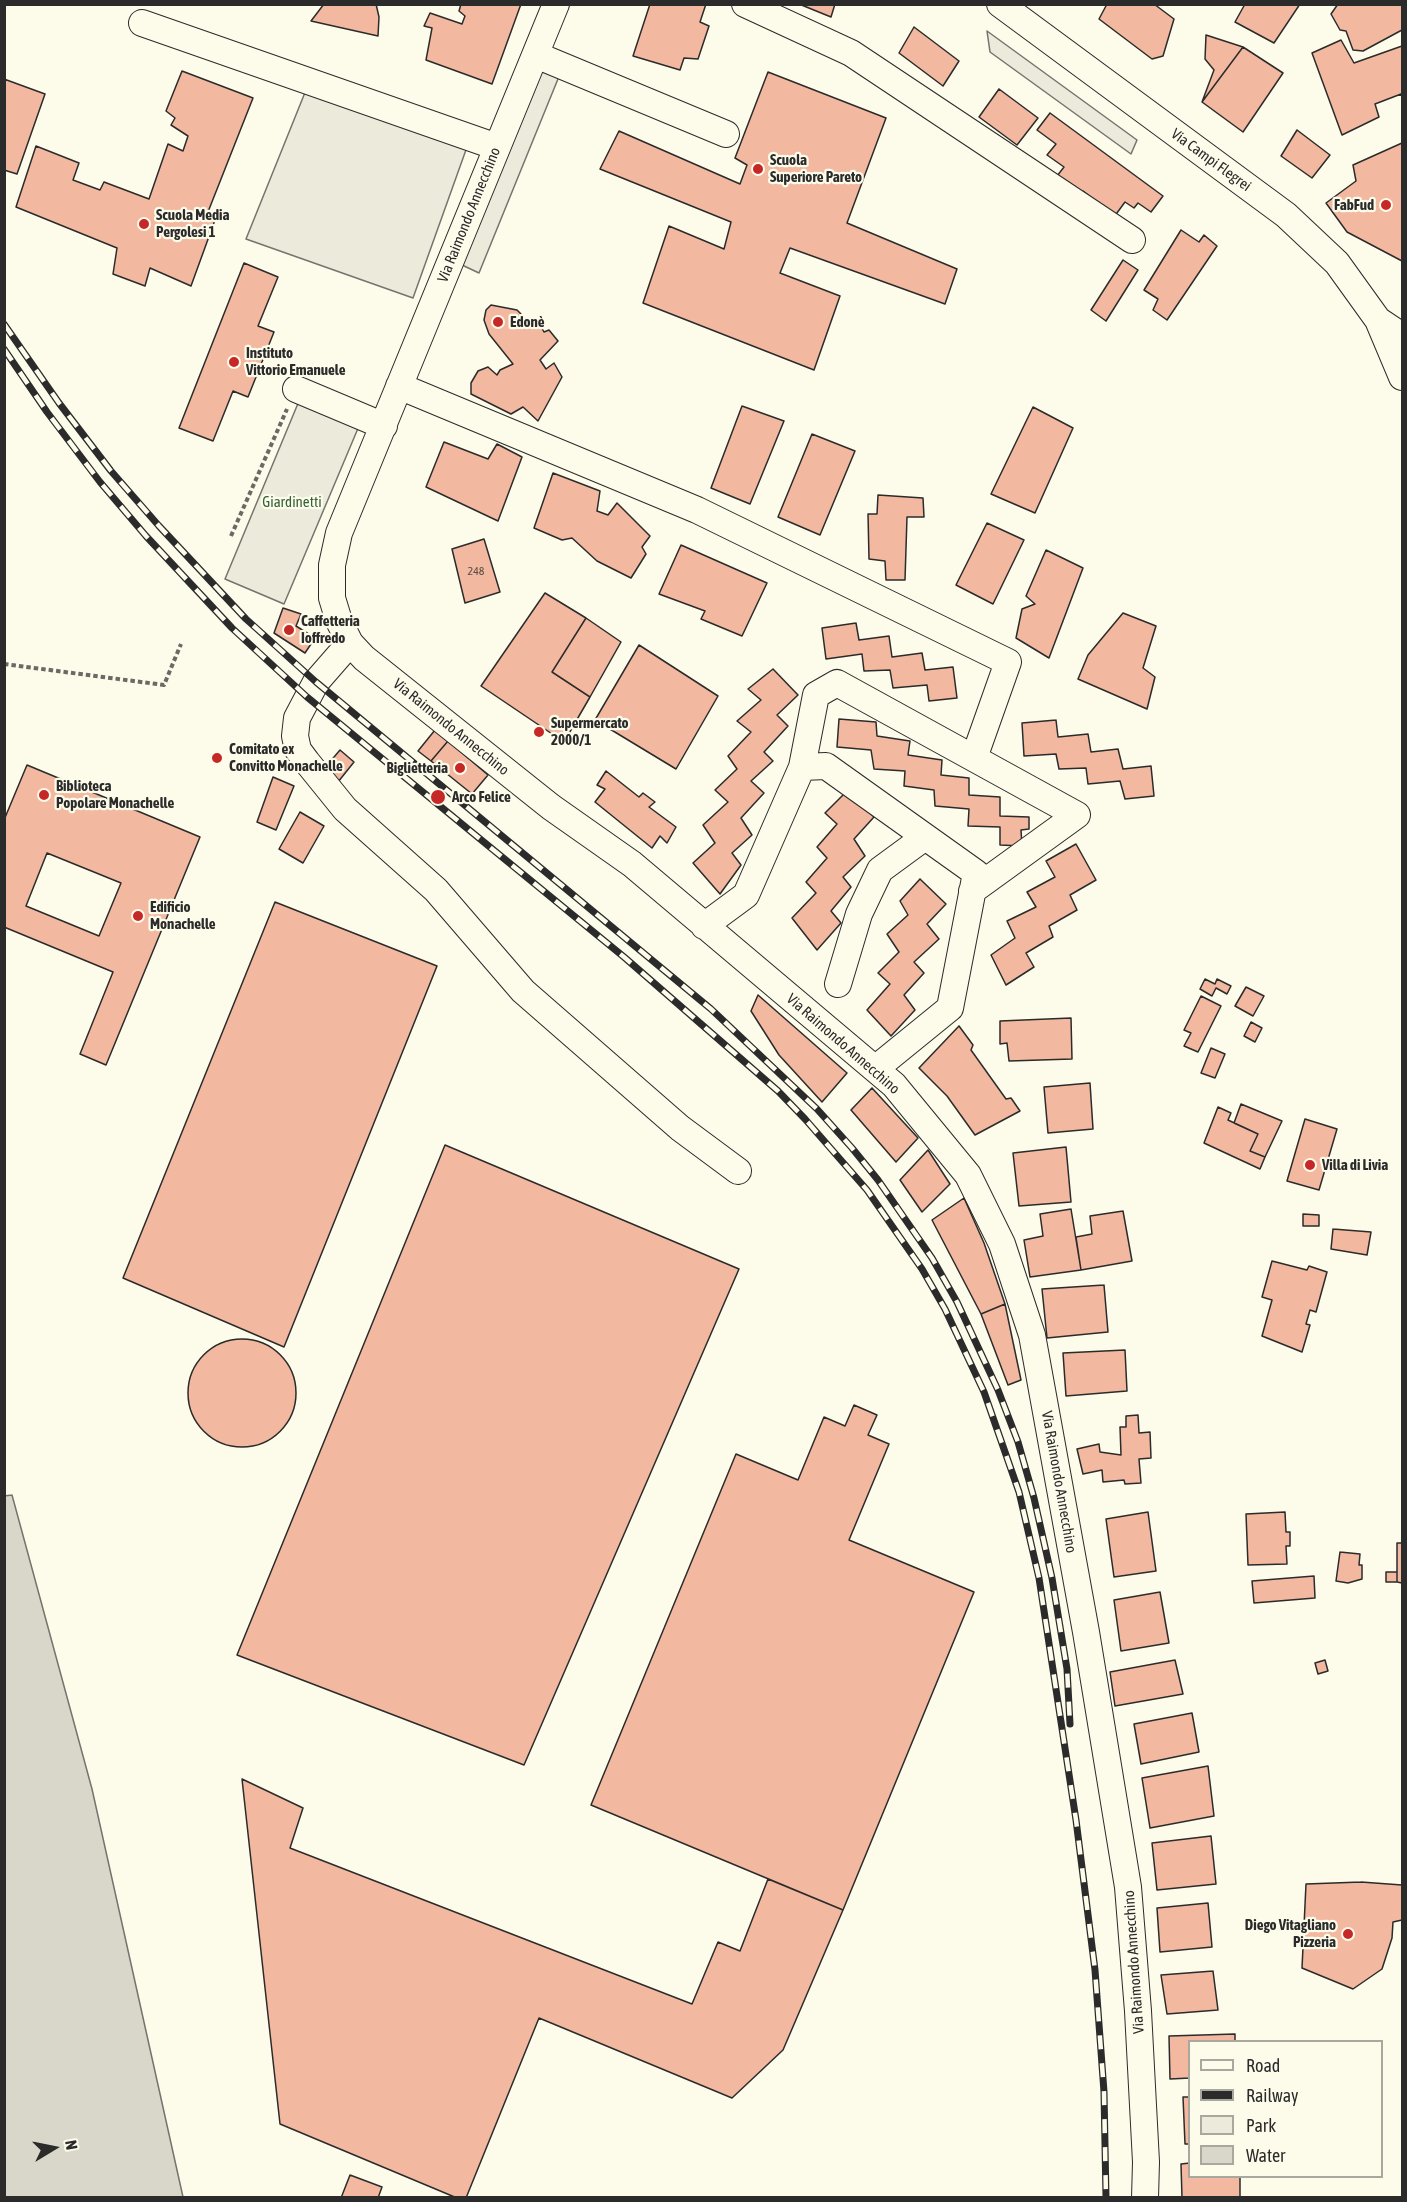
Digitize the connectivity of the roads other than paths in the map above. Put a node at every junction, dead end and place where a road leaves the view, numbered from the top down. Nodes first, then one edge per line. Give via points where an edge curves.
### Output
1 (556, 4) edge
2 (745, 4) edge
3 (1000, 4) edge
4 (142, 22) dead end
5 (536, 55) junction
6 (726, 134) dead end
7 (497, 147) junction
8 (1132, 240) dead end
9 (1378, 320) junction
10 (1402, 336) edge
11 (1402, 377) edge
12 (399, 386) junction
13 (296, 389) road end
14 (384, 426) junction
15 (350, 643) junction
16 (974, 758) junction
17 (802, 767) junction
18 (925, 837) junction
19 (972, 891) junction
20 (704, 926) junction
21 (838, 984) dead end
22 (875, 1069) junction
23 (738, 1172) dead end
24 (1145, 2198) edge

1 - 5 street, Via Raimondo Annecchino
2 - 8 street via 851,53
3 - 9 street, Via Campi Flegrei via 1286,215 1337,263
4 - 7 street
5 - 6 street
5 - 7 street, Via Raimondo Annecchino
7 - 12 street, Via Raimondo Annecchino
9 - 10 street, Via Campi Flegrei
9 - 11 street
12 - 14 street, Via Raimondo Annecchino
12 - 16 street via 697,510 1008,662
13 - 14 street
14 - 15 street, Via Raimondo Annecchino via 334,550 332,598
15 - 20 street, Via Raimondo Annecchino via 551,807 632,864
15 - 23 street via 316,682 297,718 298,750 345,809 436,890 523,991 680,1128
16 - 17 street via 837,683 816,695
16 - 19 street via 1077,815
17 - 18 street via 826,766
17 - 20 street via 746,895
18 - 19 street via 976,873
18 - 21 street via 880,870 859,914
19 - 22 street via 950,1008
20 - 22 street, Via Raimondo Annecchino
22 - 24 street, Via Raimondo Annecchino via 894,1085 968,1175 1002,1244 1032,1335 1128,1887 1138,2011

